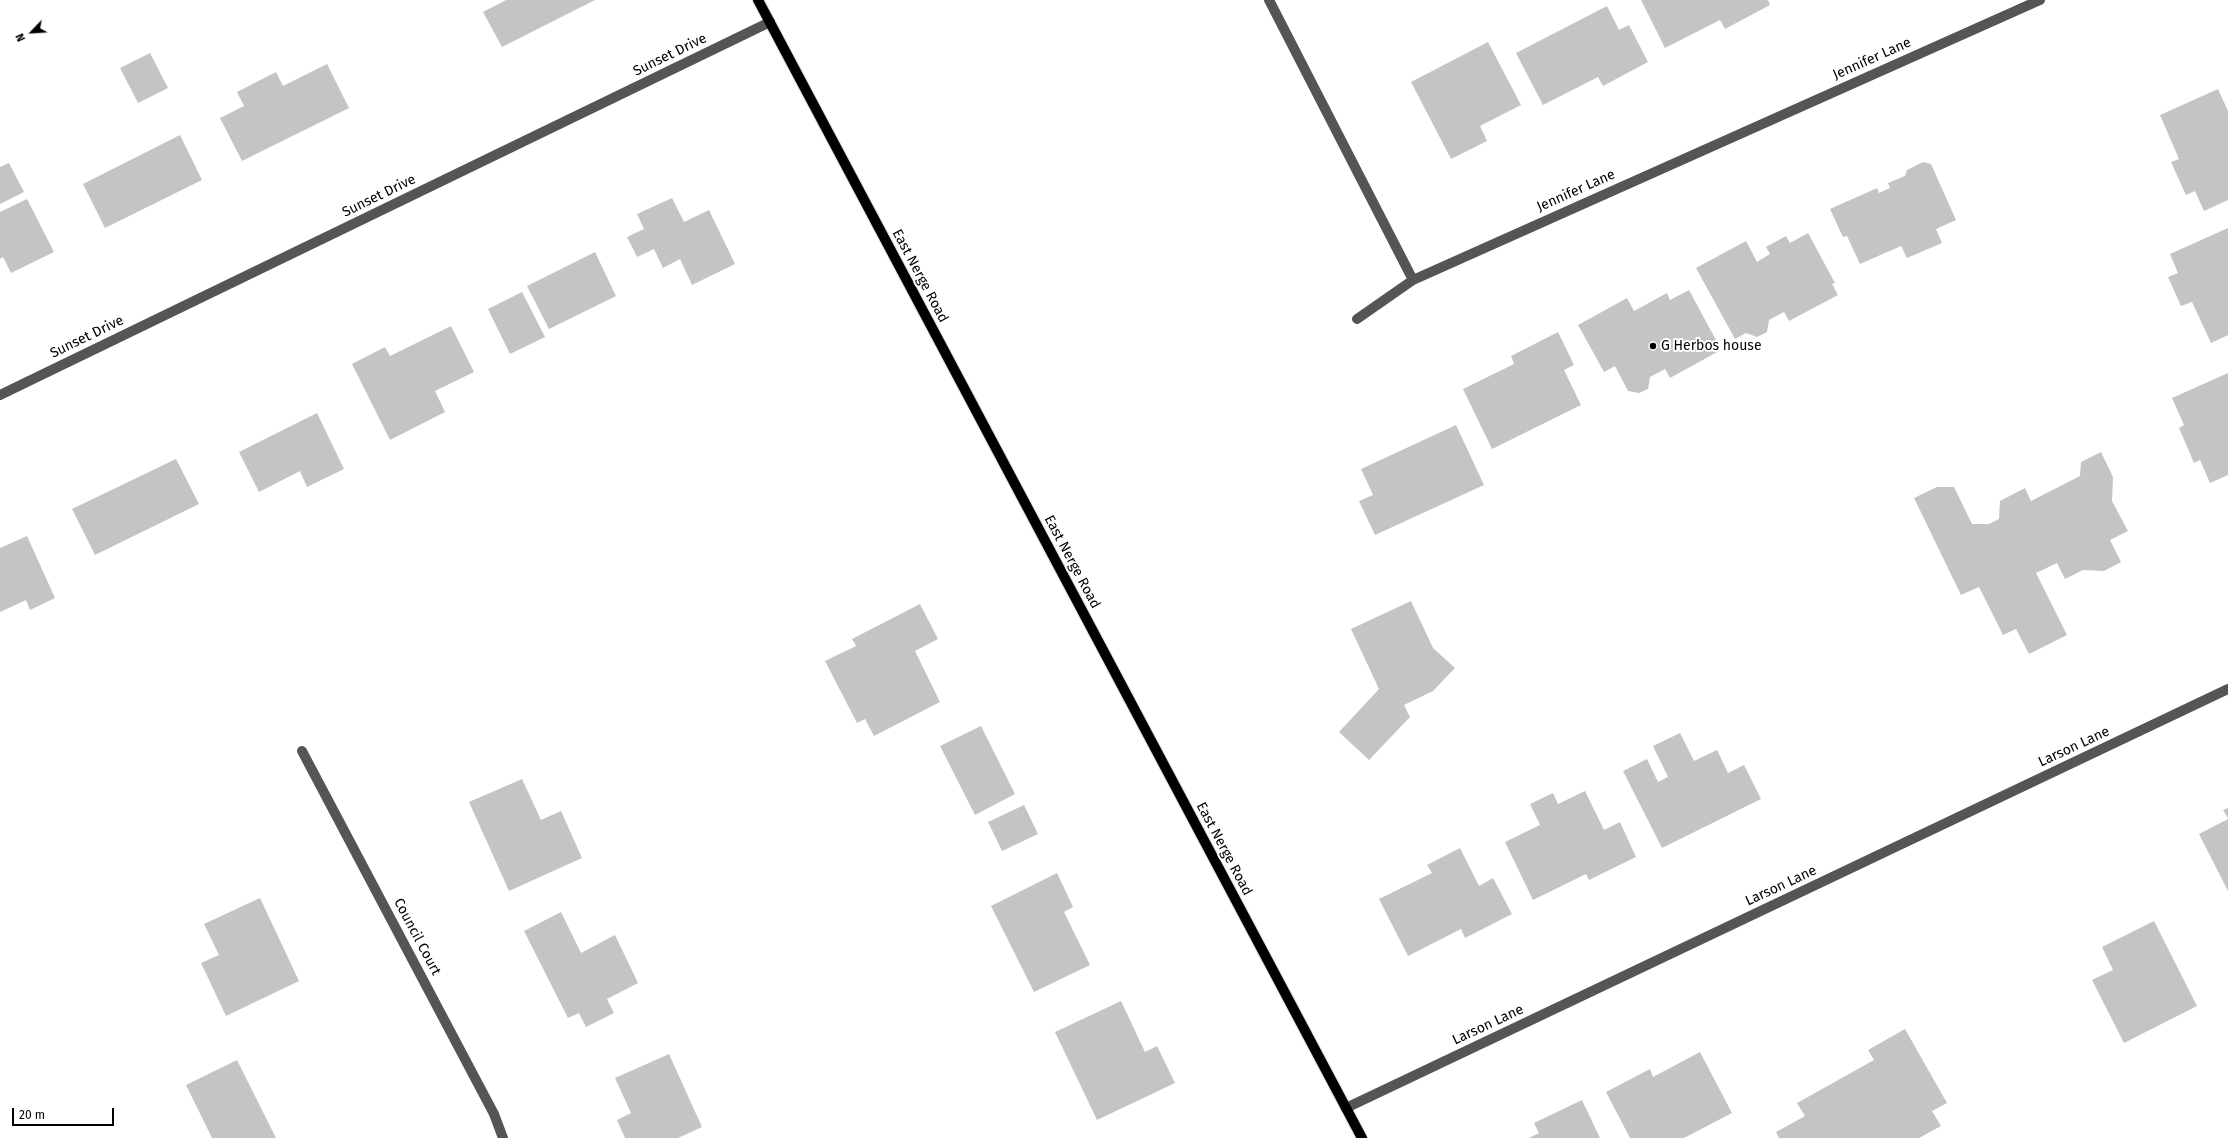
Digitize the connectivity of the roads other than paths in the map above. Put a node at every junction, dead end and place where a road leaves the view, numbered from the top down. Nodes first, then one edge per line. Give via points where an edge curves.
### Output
1 (758, 0) edge
2 (1268, 0) edge
3 (2040, 0) edge
4 (770, 22) junction
5 (1413, 280) junction
6 (1357, 319) dead end
7 (0, 395) edge
8 (2228, 689) edge
9 (302, 752) dead end
10 (1346, 1108) junction
11 (503, 1138) edge
12 (1362, 1138) edge

1 - 4 main road, East Nerge Road
2 - 5 street
3 - 5 street, Jennifer Lane
4 - 7 street, Sunset Drive
4 - 10 main road, East Nerge Road
5 - 6 street, Jennifer Lane
8 - 10 street, Larson Lane
9 - 11 street, Council Court via 494,1114
10 - 12 main road, East Nerge Road

